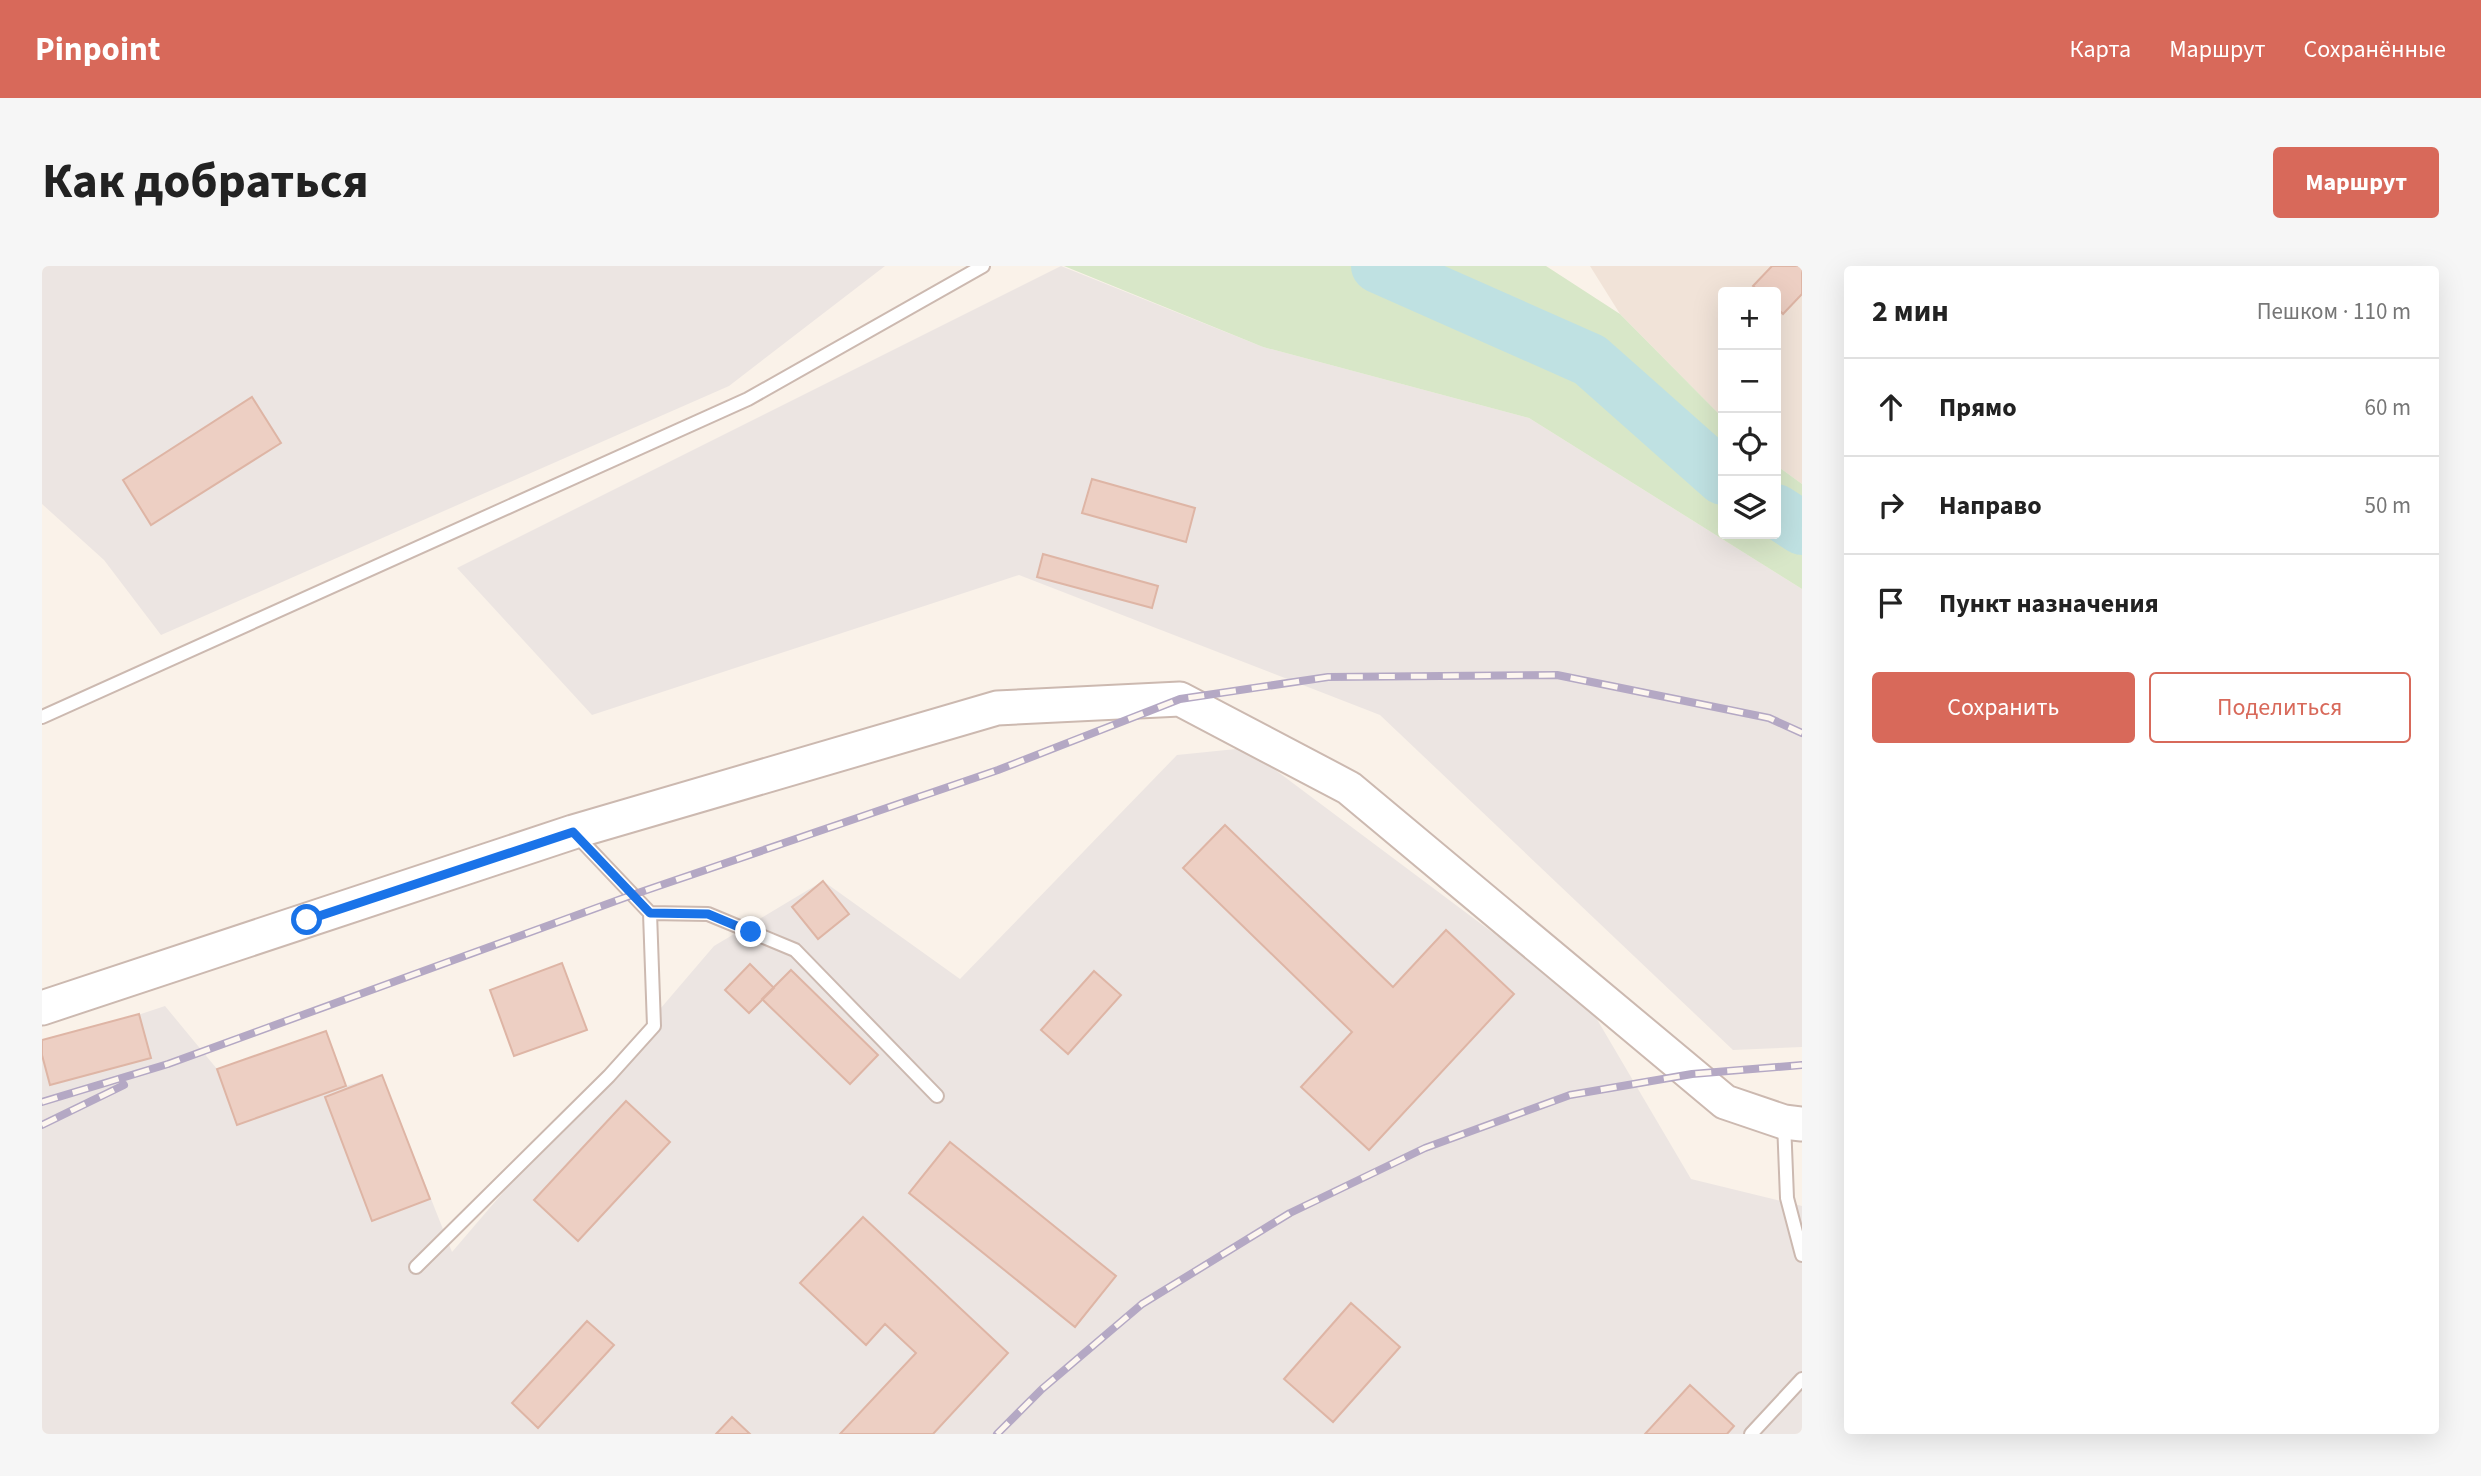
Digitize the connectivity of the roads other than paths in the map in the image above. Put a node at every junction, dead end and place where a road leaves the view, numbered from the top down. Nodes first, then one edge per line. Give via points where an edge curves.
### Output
1 (984, 266) edge
2 (42, 718) edge
3 (573, 832) junction
4 (650, 913) junction
5 (42, 1008) edge
6 (937, 1096) dead end
7 (1793, 1123) edge
8 (1802, 1255) edge
9 (416, 1267) dead end
10 (1802, 1379) edge
11 (1751, 1434) edge

1 - 2 lane via 748,399
3 - 4 lane
3 - 5 street
3 - 7 street via 998,708 1180,699 1349,788 1725,1101
4 - 6 lane via 708,914 795,950
4 - 9 lane via 654,1026
7 - 8 lane via 1787,1198
10 - 11 lane

